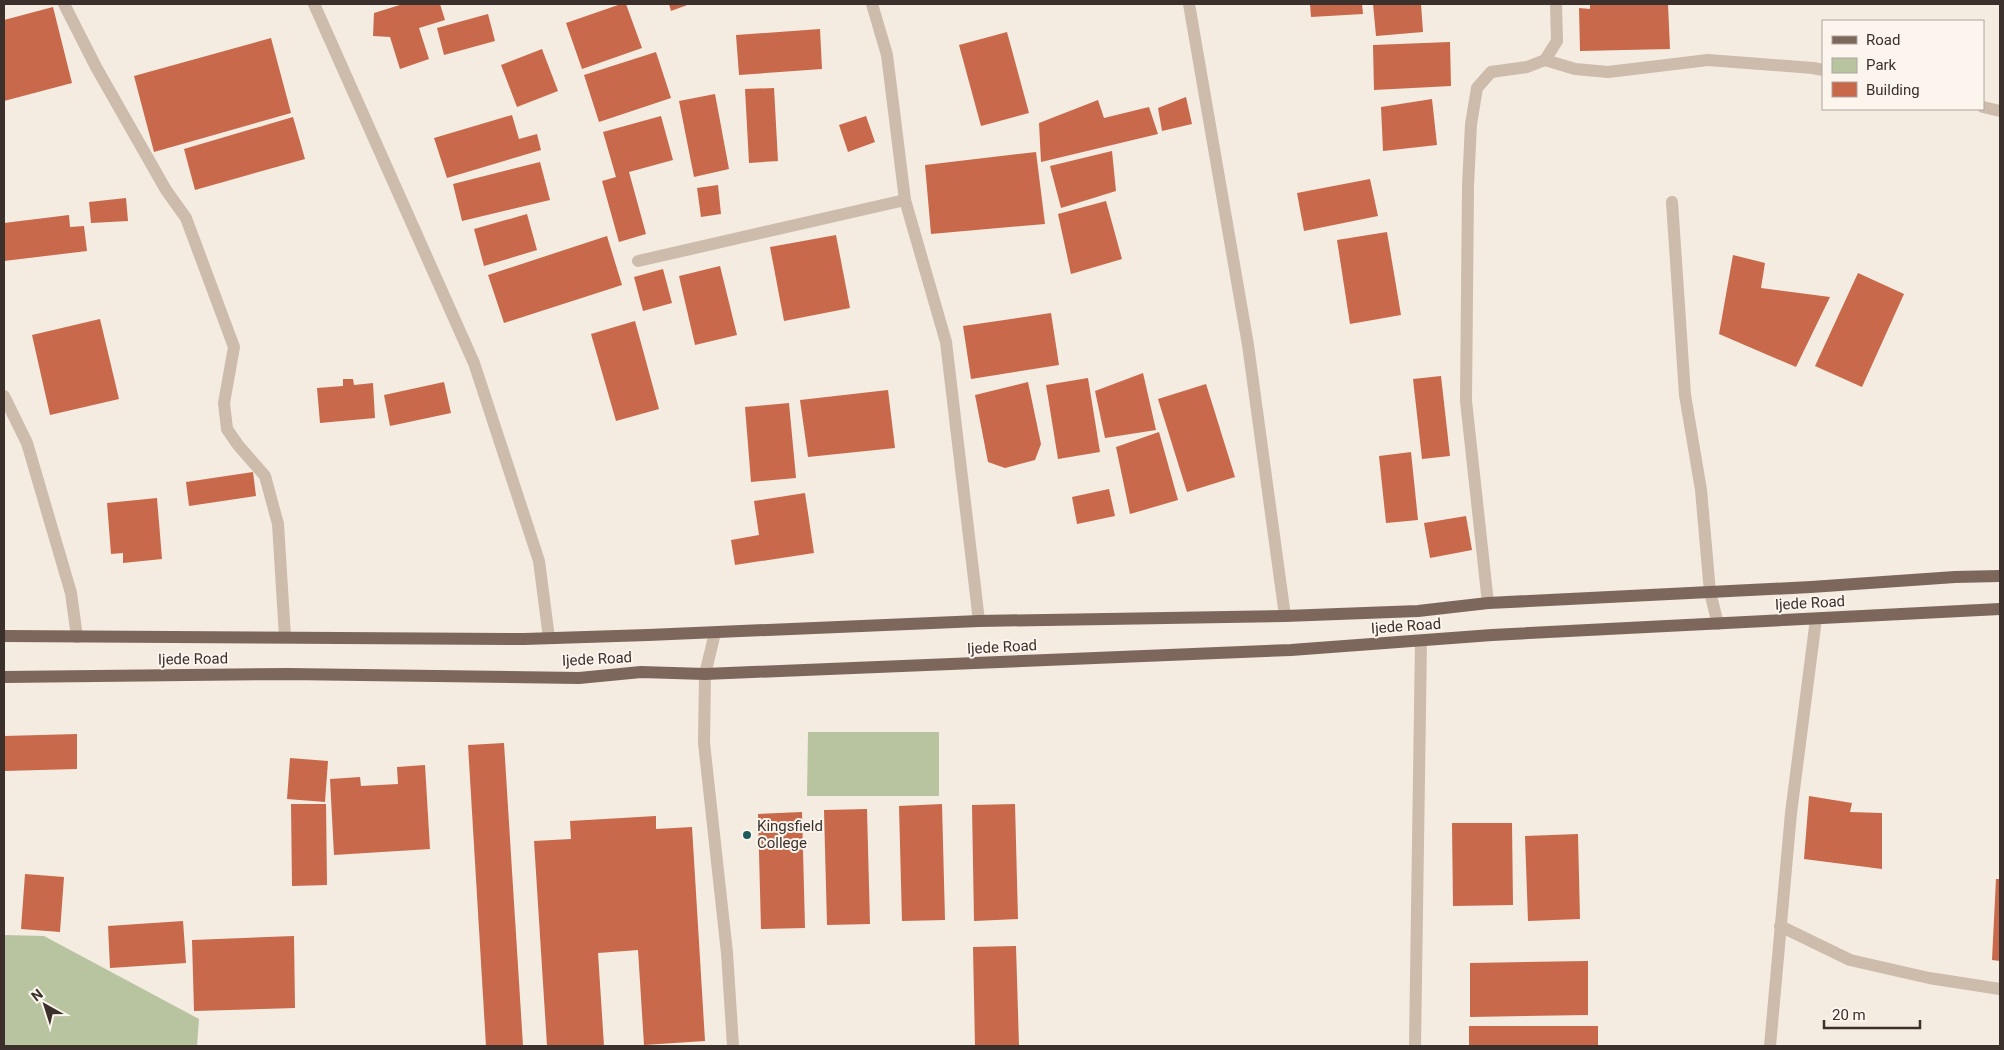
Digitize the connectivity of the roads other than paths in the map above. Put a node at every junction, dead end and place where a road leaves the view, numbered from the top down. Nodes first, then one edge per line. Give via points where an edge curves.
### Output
1 (64, 4) edge
2 (314, 4) edge
3 (872, 4) edge
4 (1189, 4) edge
5 (1556, 4) edge
6 (1545, 60) junction
7 (1822, 70) edge
8 (1984, 107) edge
9 (2000, 111) edge
10 (905, 200) junction
11 (1672, 202) dead end
12 (638, 261) dead end
13 (4, 396) edge
14 (2000, 576) edge
15 (1710, 592) junction
16 (1488, 602) junction
17 (2000, 609) edge
18 (1286, 616) junction
19 (1816, 619) junction
20 (979, 622) junction
21 (1718, 624) junction
22 (715, 633) junction
23 (4, 636) edge
24 (77, 637) junction
25 (285, 637) junction
26 (549, 638) junction
27 (1421, 641) junction
28 (705, 674) junction
29 (4, 677) edge
30 (1780, 926) junction
31 (2000, 988) edge
32 (733, 1046) edge
33 (1415, 1046) edge
34 (1770, 1046) edge

1 - 25 street via 147,157 186,218 234,347 224,403 227,429 265,476 278,524
2 - 26 street via 474,363 539,560
3 - 10 street via 887,55
4 - 18 street via 1248,345
5 - 6 street via 1557,41
6 - 7 street via 1575,70 1608,72 1708,60
6 - 16 street via 1528,67 1491,72 1477,88 1471,124 1466,401
8 - 9 street
10 - 12 street
10 - 20 street via 946,342
11 - 15 street via 1685,395 1701,490
13 - 24 street via 27,443 71,593
14 - 15 main road, Ijede Road
15 - 16 main road, Ijede Road
15 - 21 street
16 - 18 main road, Ijede Road via 1418,611
17 - 19 main road, Ijede Road
18 - 20 main road, Ijede Road
19 - 21 main road, Ijede Road
19 - 30 street
20 - 22 main road, Ijede Road
21 - 27 main road, Ijede Road
22 - 26 main road, Ijede Road
22 - 28 street
23 - 24 main road, Ijede Road
24 - 25 main road, Ijede Road
25 - 26 main road, Ijede Road
27 - 28 main road, Ijede Road via 1291,650
27 - 33 street
28 - 29 main road, Ijede Road via 641,672 579,678 288,674
28 - 32 street via 704,743 727,953
30 - 31 street via 1850,960 1928,978
30 - 34 street

